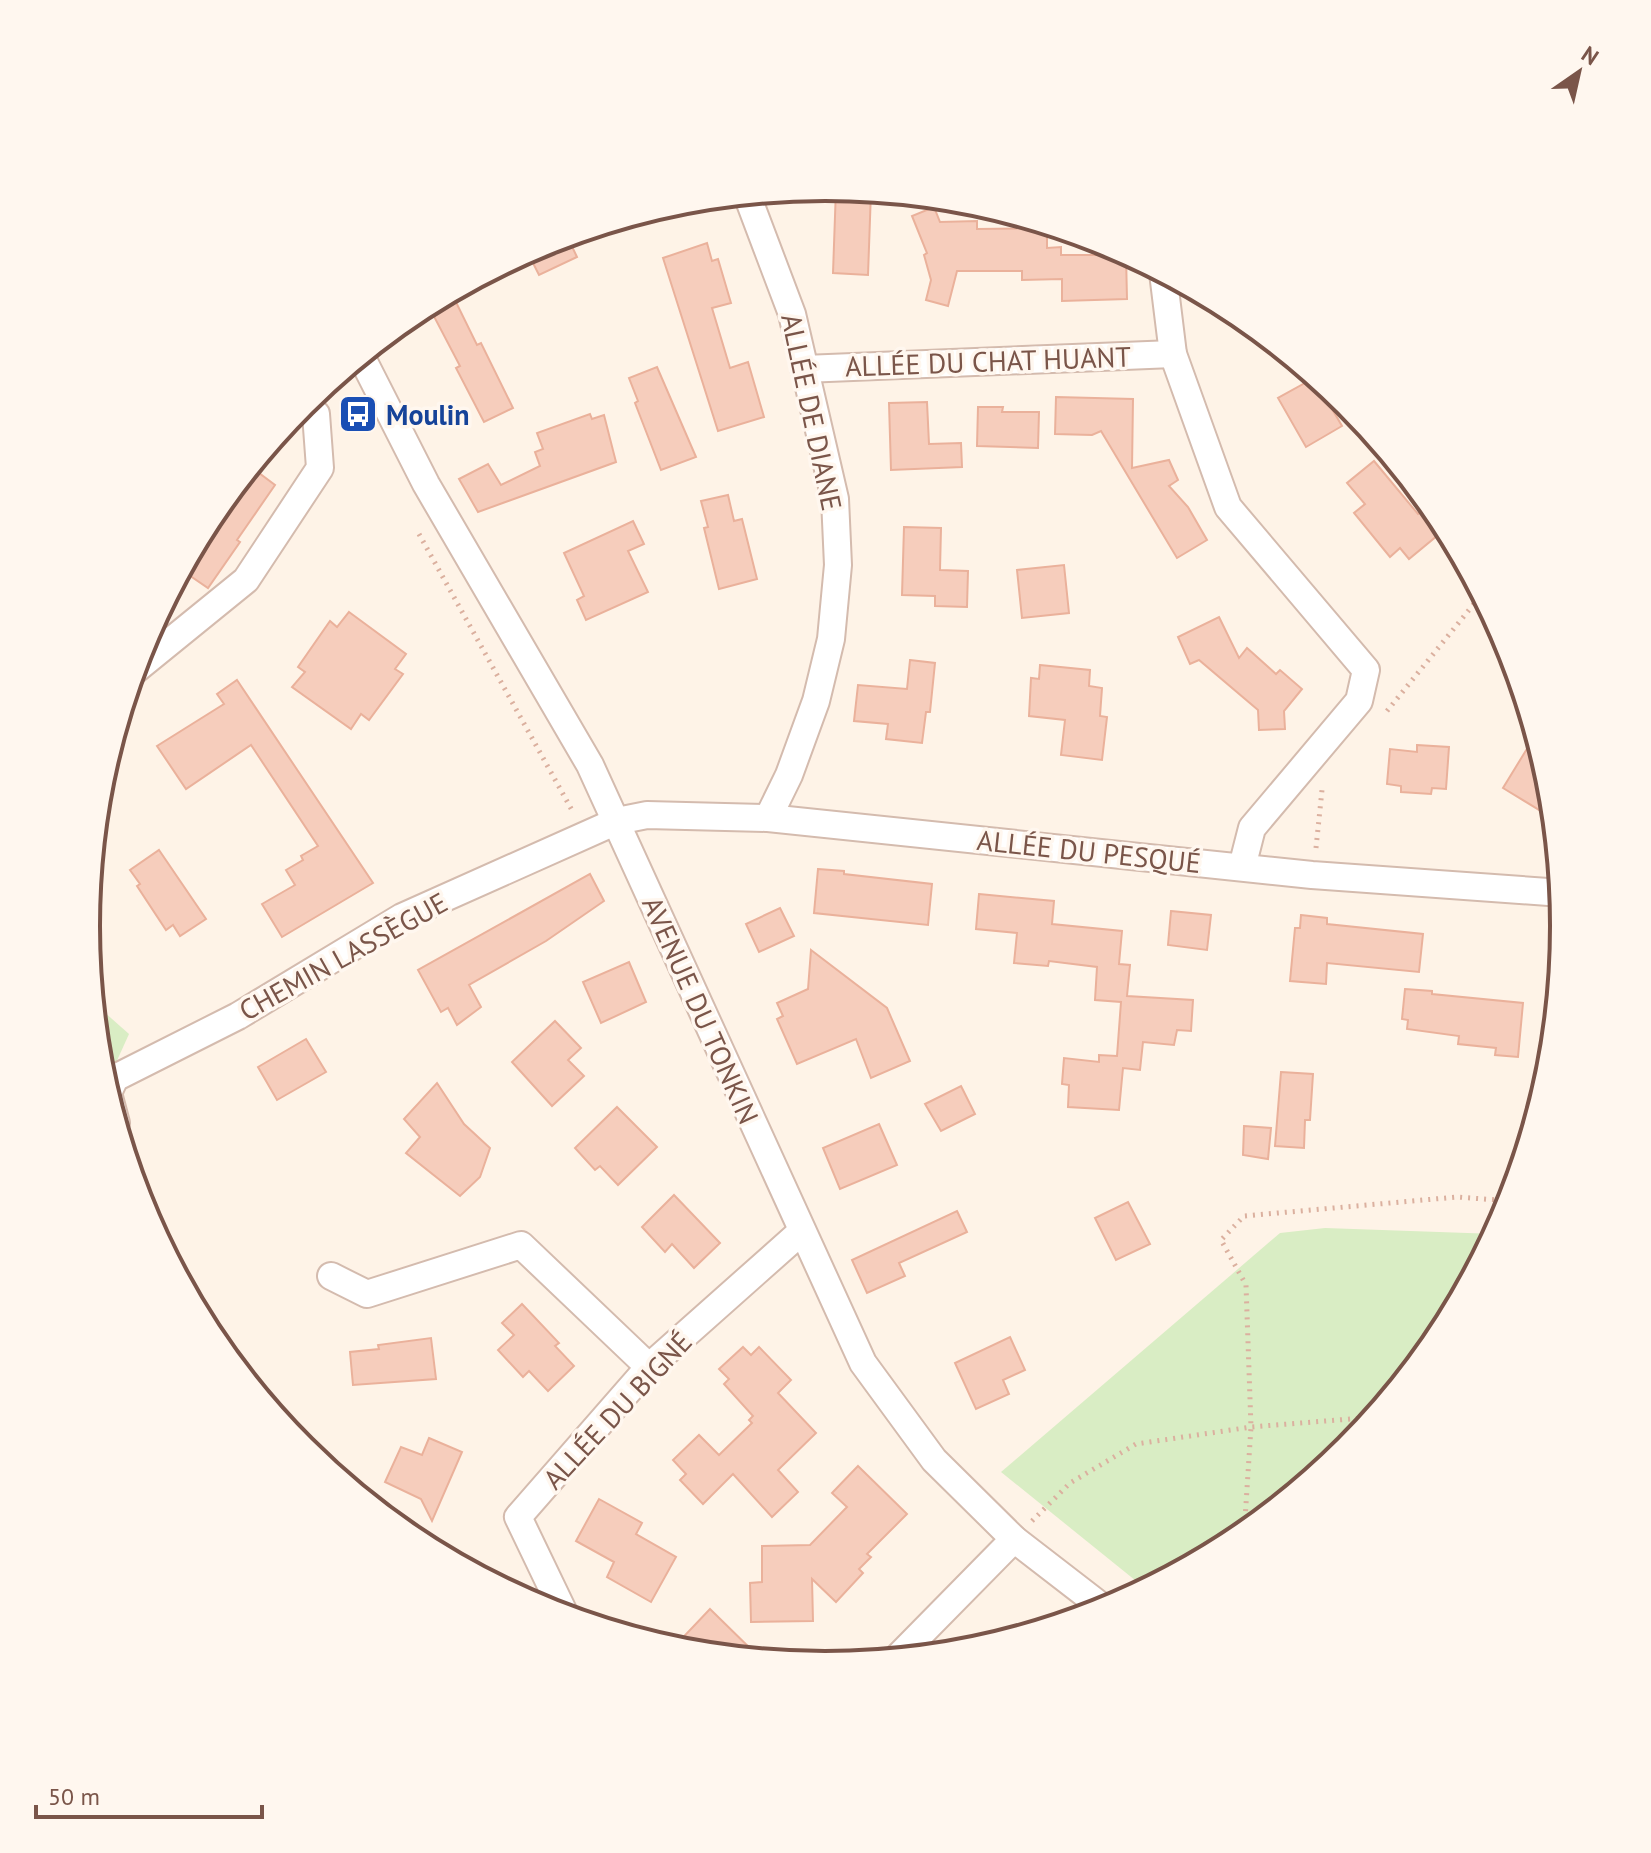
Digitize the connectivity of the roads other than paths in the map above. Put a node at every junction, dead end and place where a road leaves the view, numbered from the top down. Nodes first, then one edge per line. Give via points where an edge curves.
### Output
1 (751, 205) edge
2 (1165, 286) edge
3 (1173, 354) junction
4 (366, 366) edge
5 (804, 369) junction
6 (313, 412) edge
7 (152, 656) edge
8 (768, 818) junction
9 (617, 821) junction
10 (1242, 867) junction
11 (1550, 892) edge
12 (116, 1077) edge
13 (802, 1231) junction
14 (331, 1276) dead end
15 (649, 1367) junction
16 (1014, 1539) junction
17 (1094, 1600) edge
18 (558, 1601) edge
19 (908, 1647) edge

1 - 5 street, ALLÉE DE DIANE via 792,314
2 - 3 street
3 - 5 street, ALLÉE DU CHAT HUANT
3 - 10 street via 1228,507 1366,670 1359,701 1252,828
4 - 9 street, AVENUE DU TONKIN via 426,484 590,765
5 - 8 street, ALLÉE DE DIANE via 835,499 838,565 831,639 816,701
6 - 7 street via 320,468 246,580
8 - 9 street, ALLÉE DU PESQUÉ via 647,815
8 - 10 street, ALLÉE DU PESQUÉ
9 - 12 street, CHEMIN LASSÈGUE via 402,917 238,1016
9 - 13 street, AVENUE DU TONKIN
10 - 11 street, ALLÉE DU PESQUÉ
13 - 15 street, ALLÉE DU BIGNÉ
13 - 16 street, AVENUE DU TONKIN via 863,1363 934,1460
14 - 15 street via 367,1294 521,1245
15 - 18 street, ALLÉE DU BIGNÉ via 518,1517
16 - 17 street, AVENUE DU TONKIN
16 - 19 street

